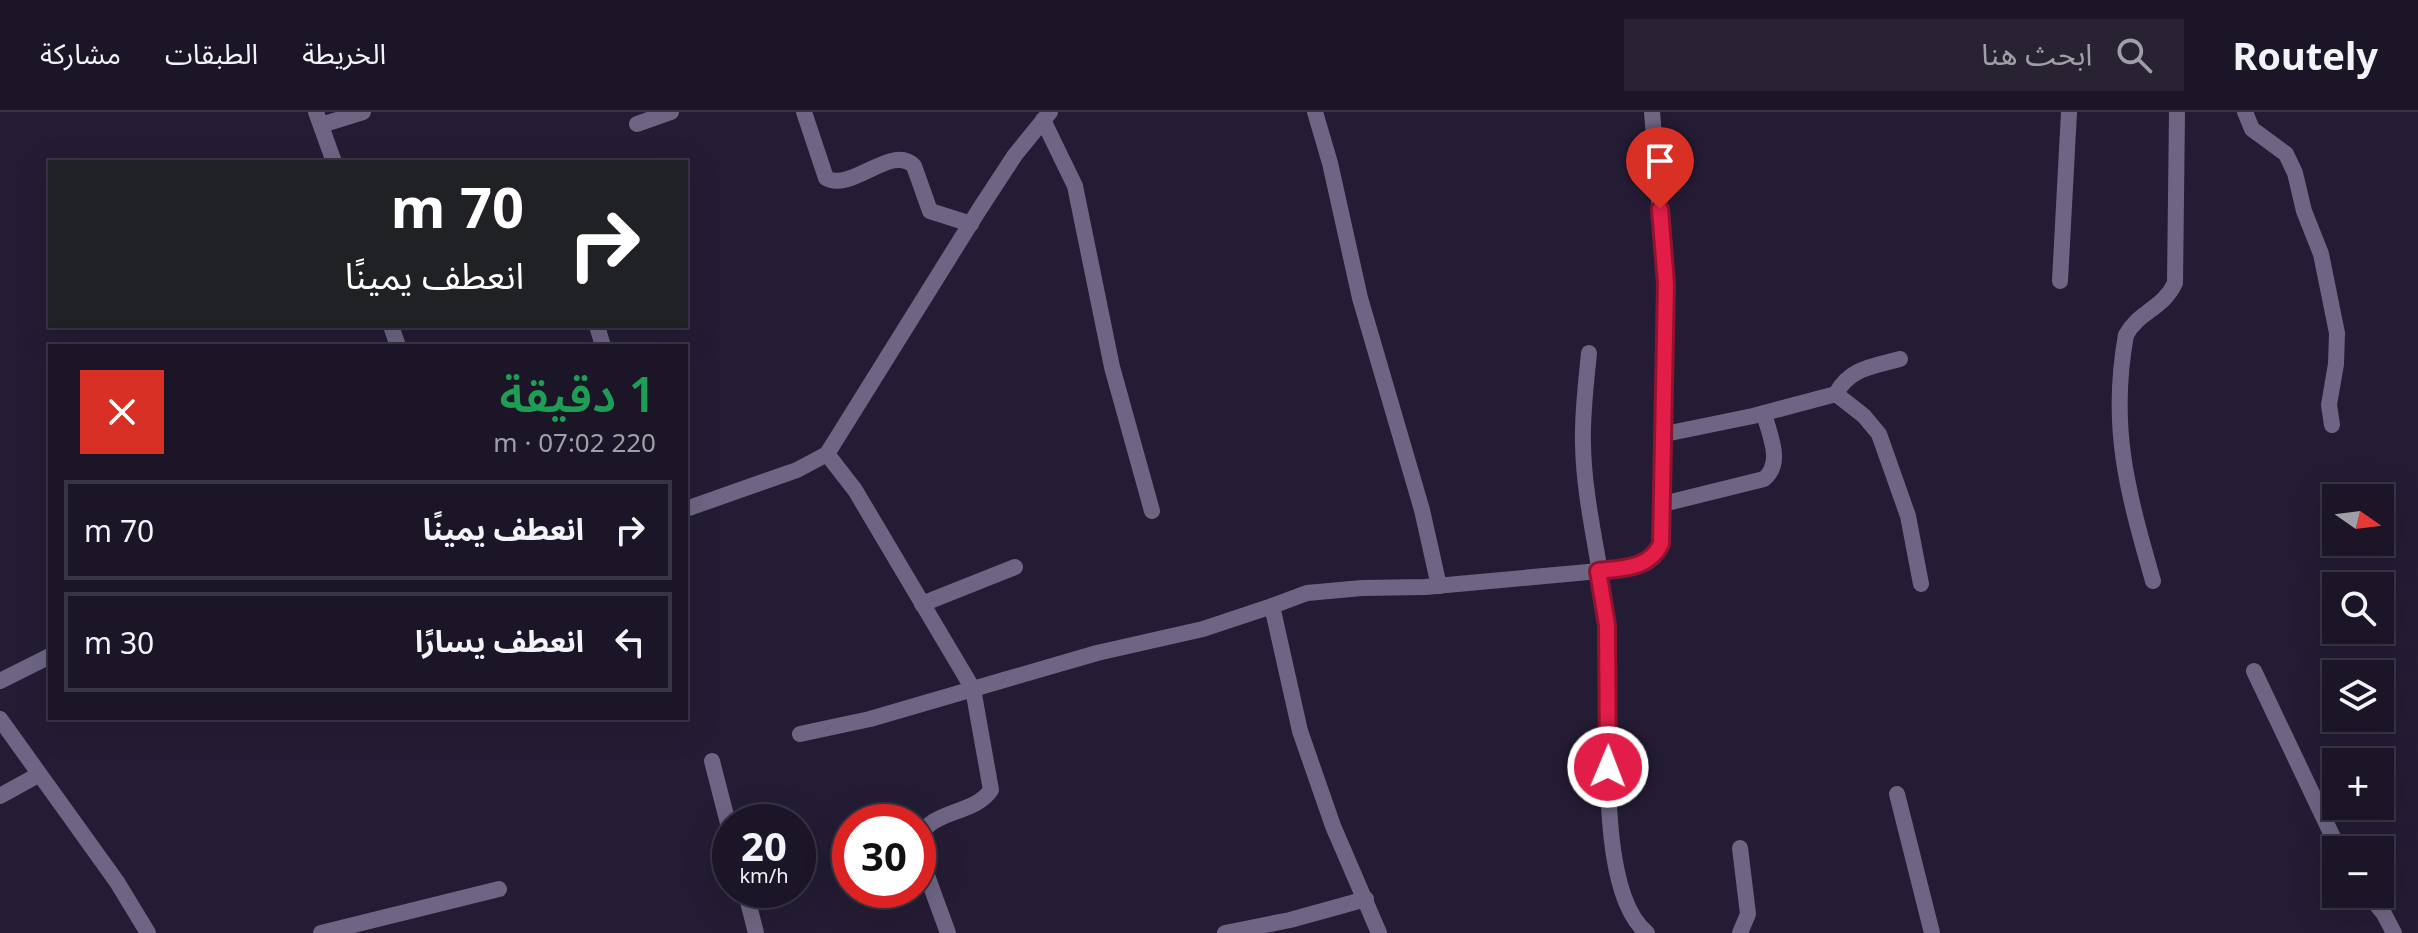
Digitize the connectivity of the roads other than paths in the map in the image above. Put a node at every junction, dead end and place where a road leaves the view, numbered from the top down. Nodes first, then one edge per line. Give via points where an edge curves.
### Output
1 (363, 112) edge
2 (671, 112) edge
3 (804, 112) edge
4 (1315, 112) edge
5 (1652, 112) edge
6 (2069, 112) edge
7 (2177, 112) edge
8 (2245, 112) edge
9 (1046, 116) edge
10 (319, 118) edge
11 (637, 124) dead end
12 (333, 160) edge
13 (964, 222) junction
14 (2060, 281) dead end
15 (1589, 353) dead end
16 (1900, 359) dead end
17 (1836, 394) junction
18 (1764, 413) junction
19 (2332, 425) dead end
20 (1665, 434) junction
21 (827, 454) junction
22 (1663, 504) junction
23 (688, 508) edge
24 (1152, 511) dead end
25 (1015, 567) dead end
26 (1598, 571) junction
27 (2153, 581) dead end
28 (1921, 584) dead end
29 (1439, 586) junction
30 (922, 604) junction
31 (1272, 606) junction
32 (48, 657) edge
33 (2254, 671) dead end
34 (0, 681) edge
35 (973, 689) junction
36 (0, 719) edge
37 (800, 734) dead end
38 (712, 761) dead end
39 (38, 775) junction
40 (1897, 794) dead end
41 (0, 796) edge
42 (723, 804) edge
43 (936, 820) edge
44 (2332, 836) edge
45 (1740, 848) dead end
46 (499, 889) dead end
47 (1366, 899) junction
48 (936, 900) edge
49 (750, 908) edge
50 (2379, 908) edge
51 (148, 933) edge
52 (321, 933) edge
53 (756, 933) edge
54 (948, 933) edge
55 (1225, 933) edge
56 (1379, 933) edge
57 (1647, 933) edge
58 (1740, 933) edge
59 (1932, 933) edge
60 (2394, 933) edge

1 - 10 street
2 - 11 street
3 - 13 street via 826,178 842,180 896,160 909,161 930,211
4 - 29 street
5 - 20 street via 1666,284
6 - 14 street
7 - 27 street via 2175,283 2159,306 2132,324 2126,335 2119,417 2124,470
8 - 19 street via 2252,129 2286,154 2321,254 2337,333 2329,405
9 - 13 street
9 - 24 street via 1075,186 1112,367
10 - 12 street
13 - 21 street
15 - 26 street via 1583,447
16 - 17 street via 1852,374
17 - 18 street
17 - 28 street via 1879,434 1908,516
18 - 20 street
18 - 22 street via 1776,461 1772,472 1764,479
20 - 22 street
21 - 23 street
21 - 30 street via 855,490
22 - 26 street via 1661,544 1654,557
25 - 30 street
26 - 29 street
26 - 57 street via 1607,625 1608,791 1614,851 1631,912
29 - 31 street via 1307,593
30 - 35 street
31 - 35 street
31 - 47 street via 1300,731 1333,826
32 - 34 street
33 - 44 street
35 - 37 street
35 - 43 street via 991,790
36 - 39 street
38 - 42 street
39 - 41 street
39 - 51 street
40 - 59 street
45 - 58 street via 1748,914
46 - 52 street
47 - 55 street
47 - 56 street
48 - 54 street
49 - 53 street
50 - 60 street

